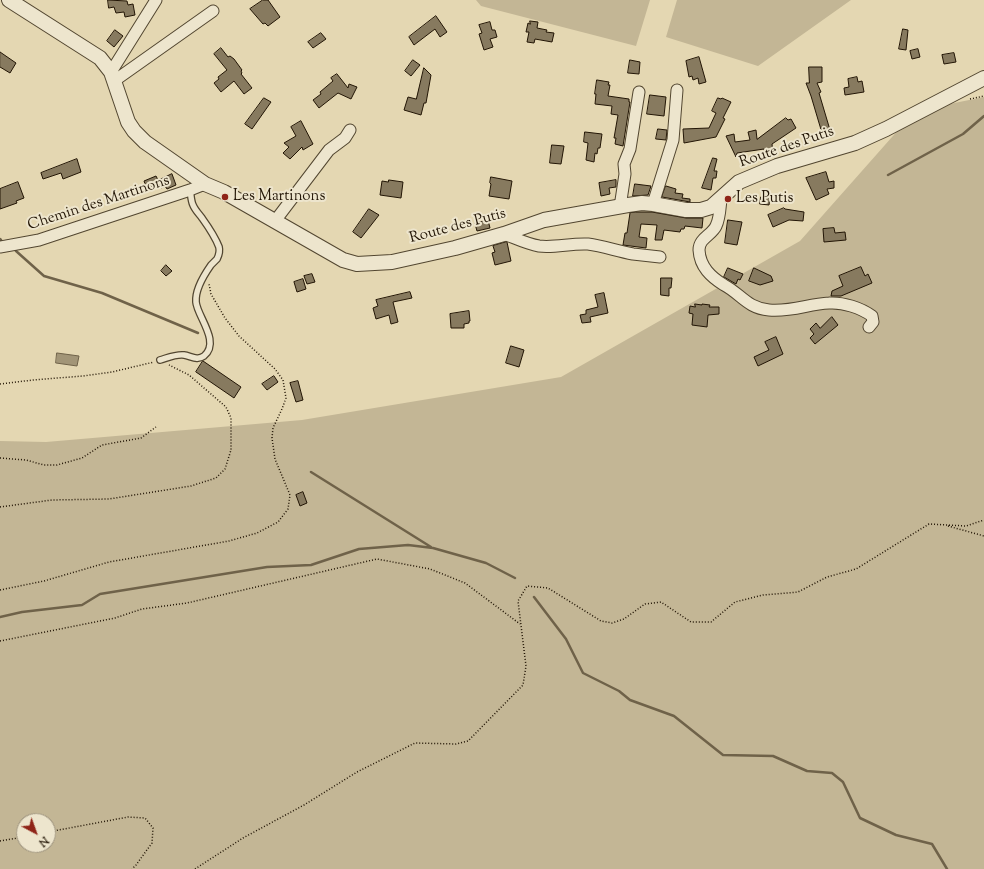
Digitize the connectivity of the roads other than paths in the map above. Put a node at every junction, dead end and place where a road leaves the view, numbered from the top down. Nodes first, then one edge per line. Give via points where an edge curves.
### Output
1 (9, 0) edge
2 (156, 0) edge
3 (213, 11) dead end
4 (112, 76) junction
5 (984, 78) edge
6 (677, 90) dead end
7 (639, 92) dead end
8 (350, 130) dead end
9 (206, 184) junction
10 (190, 190) junction
11 (721, 199) junction
12 (653, 204) junction
13 (620, 207) junction
14 (275, 221) junction
15 (504, 234) junction
16 (0, 247) edge
17 (660, 257) dead end
18 (869, 327) dead end
19 (160, 360) road end

1 - 4 street, Route des Putis via 100,58
2 - 4 street
3 - 4 street
4 - 9 street, Route des Putis via 128,122 134,131 145,142
5 - 11 street, Route des Putis via 855,143 756,174 739,182
6 - 12 street via 673,140
7 - 13 street via 630,149 624,164
8 - 14 street via 345,138 330,150
9 - 10 street, Chemin des Martinons
9 - 14 street, Route des Putis
10 - 16 street, Chemin des Martinons via 39,240
10 - 19 lane via 193,207 219,248 216,260 197,291 196,302 207,328 208,351 198,358 178,355
11 - 12 street, Route des Putis via 711,207 701,210
11 - 18 street via 717,224 703,239 699,250 702,263 711,276 755,307 791,310 818,304 846,305 872,316 874,322
12 - 13 street, Route des Putis
13 - 15 street, Route des Putis via 544,220
14 - 15 street, Route des Putis via 343,260 357,264 392,262
15 - 17 street via 539,246 586,244

